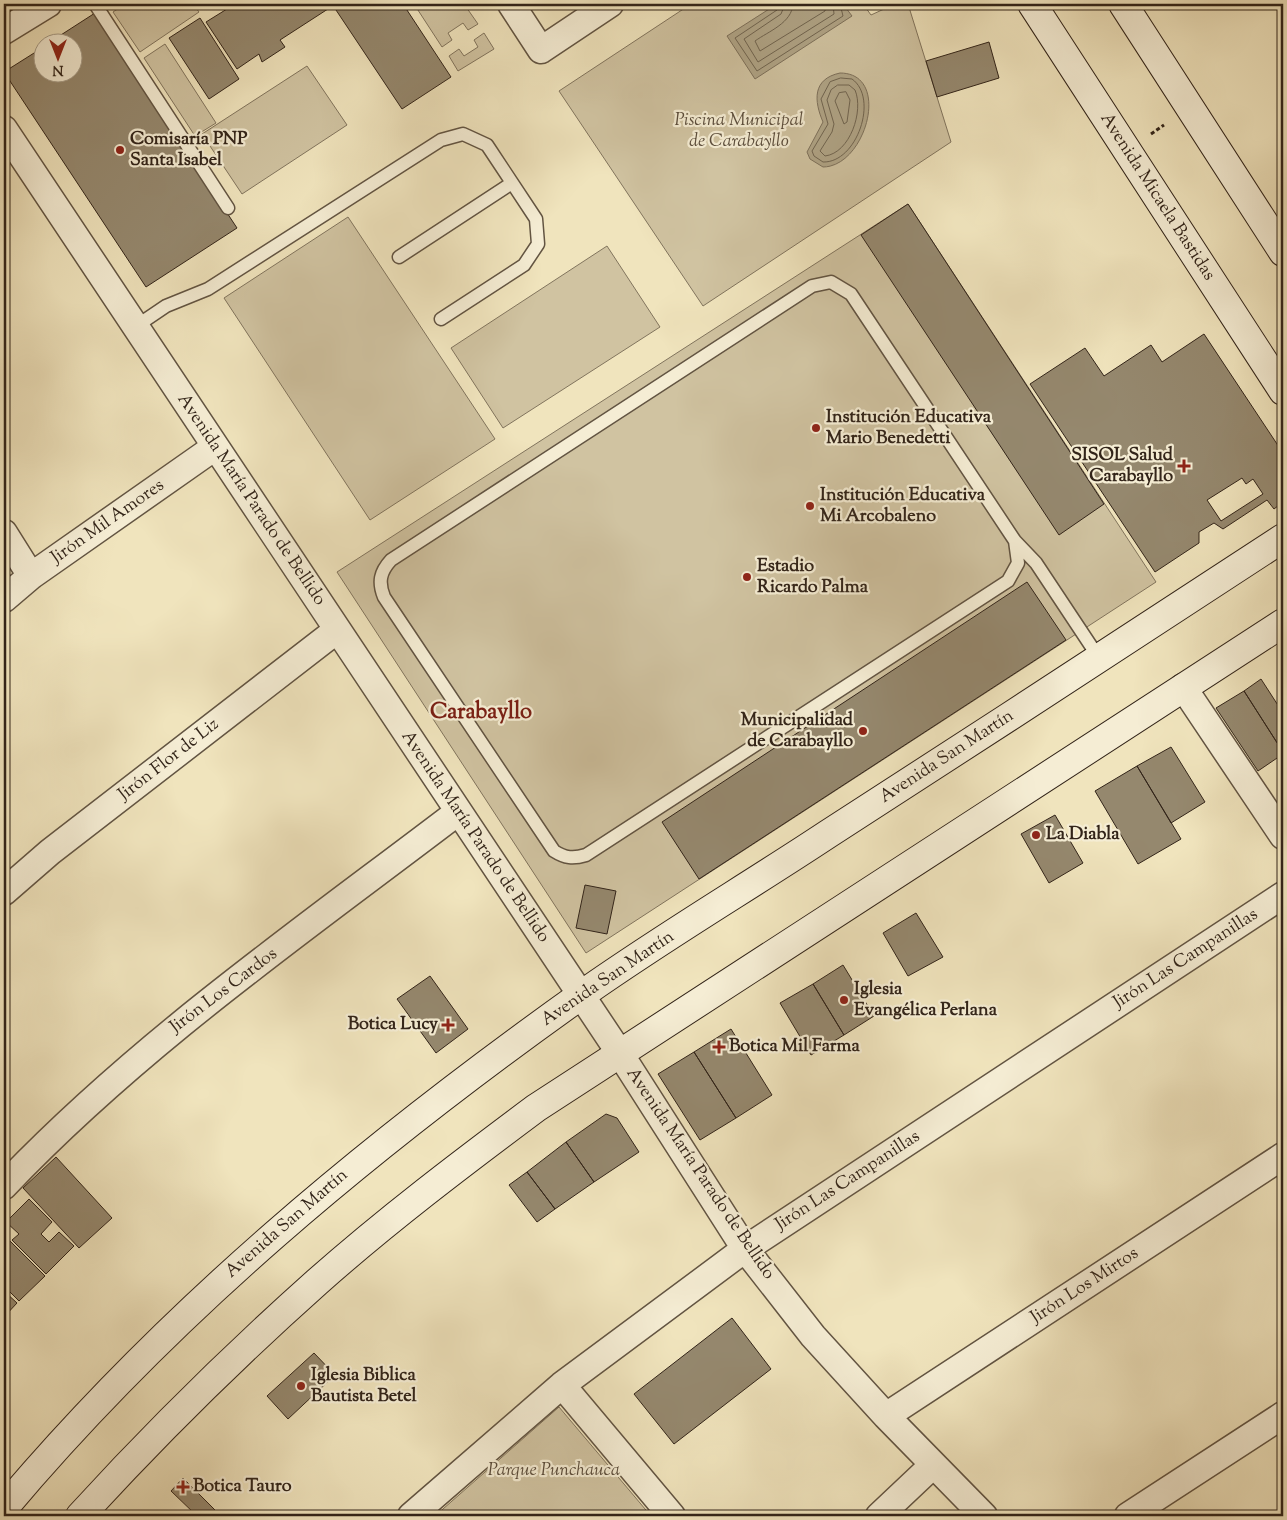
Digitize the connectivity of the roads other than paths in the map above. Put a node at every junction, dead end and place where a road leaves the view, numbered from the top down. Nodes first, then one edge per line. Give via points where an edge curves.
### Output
1 (48, 4) edge
2 (95, 4) edge
3 (511, 4) edge
4 (610, 4) edge
5 (1032, 4) edge
6 (1123, 4) edge
7 (4, 31) edge
8 (4, 129) edge
9 (512, 183) junction
10 (228, 208) dead end
11 (1283, 252) edge
12 (400, 257) dead end
13 (441, 319) dead end
14 (135, 326) junction
15 (1283, 391) edge
16 (215, 447) junction
17 (4, 533) edge
18 (1283, 538) edge
19 (1015, 541) junction
20 (31, 576) junction
21 (4, 600) edge
22 (1283, 623) edge
23 (337, 630) junction
24 (1099, 658) junction
25 (1183, 687) junction
26 (458, 812) junction
27 (1283, 836) edge
28 (4, 892) edge
29 (1283, 895) edge
30 (580, 995) junction
31 (619, 1052) junction
32 (1283, 1156) edge
33 (4, 1186) edge
34 (745, 1249) junction
35 (562, 1385) junction
36 (1283, 1415) edge
37 (886, 1416) junction
38 (933, 1465) junction
39 (4, 1508) edge
40 (80, 1516) edge
41 (411, 1516) edge
42 (672, 1516) edge
43 (880, 1516) edge
44 (984, 1516) edge
45 (1128, 1516) edge

1 - 7 street
2 - 10 lane
3 - 4 street via 541,50
5 - 15 main road, Avenida Micaela Bastidas
6 - 11 main road
8 - 14 street, Avenida María Parado de Bellido
9 - 12 lane
9 - 13 lane via 536,219 538,244 524,265
9 - 14 lane via 487,145 463,134 441,140 208,289 166,306
14 - 16 street, Avenida María Parado de Bellido
16 - 20 street, Jirón Mil Amores
16 - 23 street, Avenida María Parado de Bellido
17 - 20 street
18 - 24 main road, Avenida San Martín
19 - 19 lane via 850,294 831,282 812,286 391,560 380,577 380,586 554,851 568,859 594,850 1008,581 1018,563
19 - 24 lane via 1036,563
20 - 21 street, Jirón Mil Amores
22 - 25 main road
23 - 26 street, Avenida María Parado de Bellido
23 - 28 street, Jirón Flor de Liz via 50,852
24 - 30 main road, Avenida San Martín
25 - 27 street
25 - 31 main road
26 - 30 street, Avenida María Parado de Bellido
26 - 33 street, Jirón Los Cardos via 168,1034 50,1138
29 - 34 street, Jirón Las Campanillas
30 - 31 street, Avenida María Parado de Bellido
30 - 39 main road, Avenida San Martín via 407,1123 263,1244 132,1368
31 - 34 street, Avenida María Parado de Bellido
31 - 40 main road via 456,1168 318,1281 188,1403
32 - 37 street, Jirón Los Mirtos
34 - 35 street, Jirón Las Campanillas
34 - 37 street, Avenida María Parado de Bellido via 813,1336
35 - 41 street, Jirón Las Campanillas
35 - 42 street
36 - 45 street
37 - 38 street, Avenida María Parado de Bellido
38 - 43 street
38 - 44 street, Avenida María Parado de Bellido

